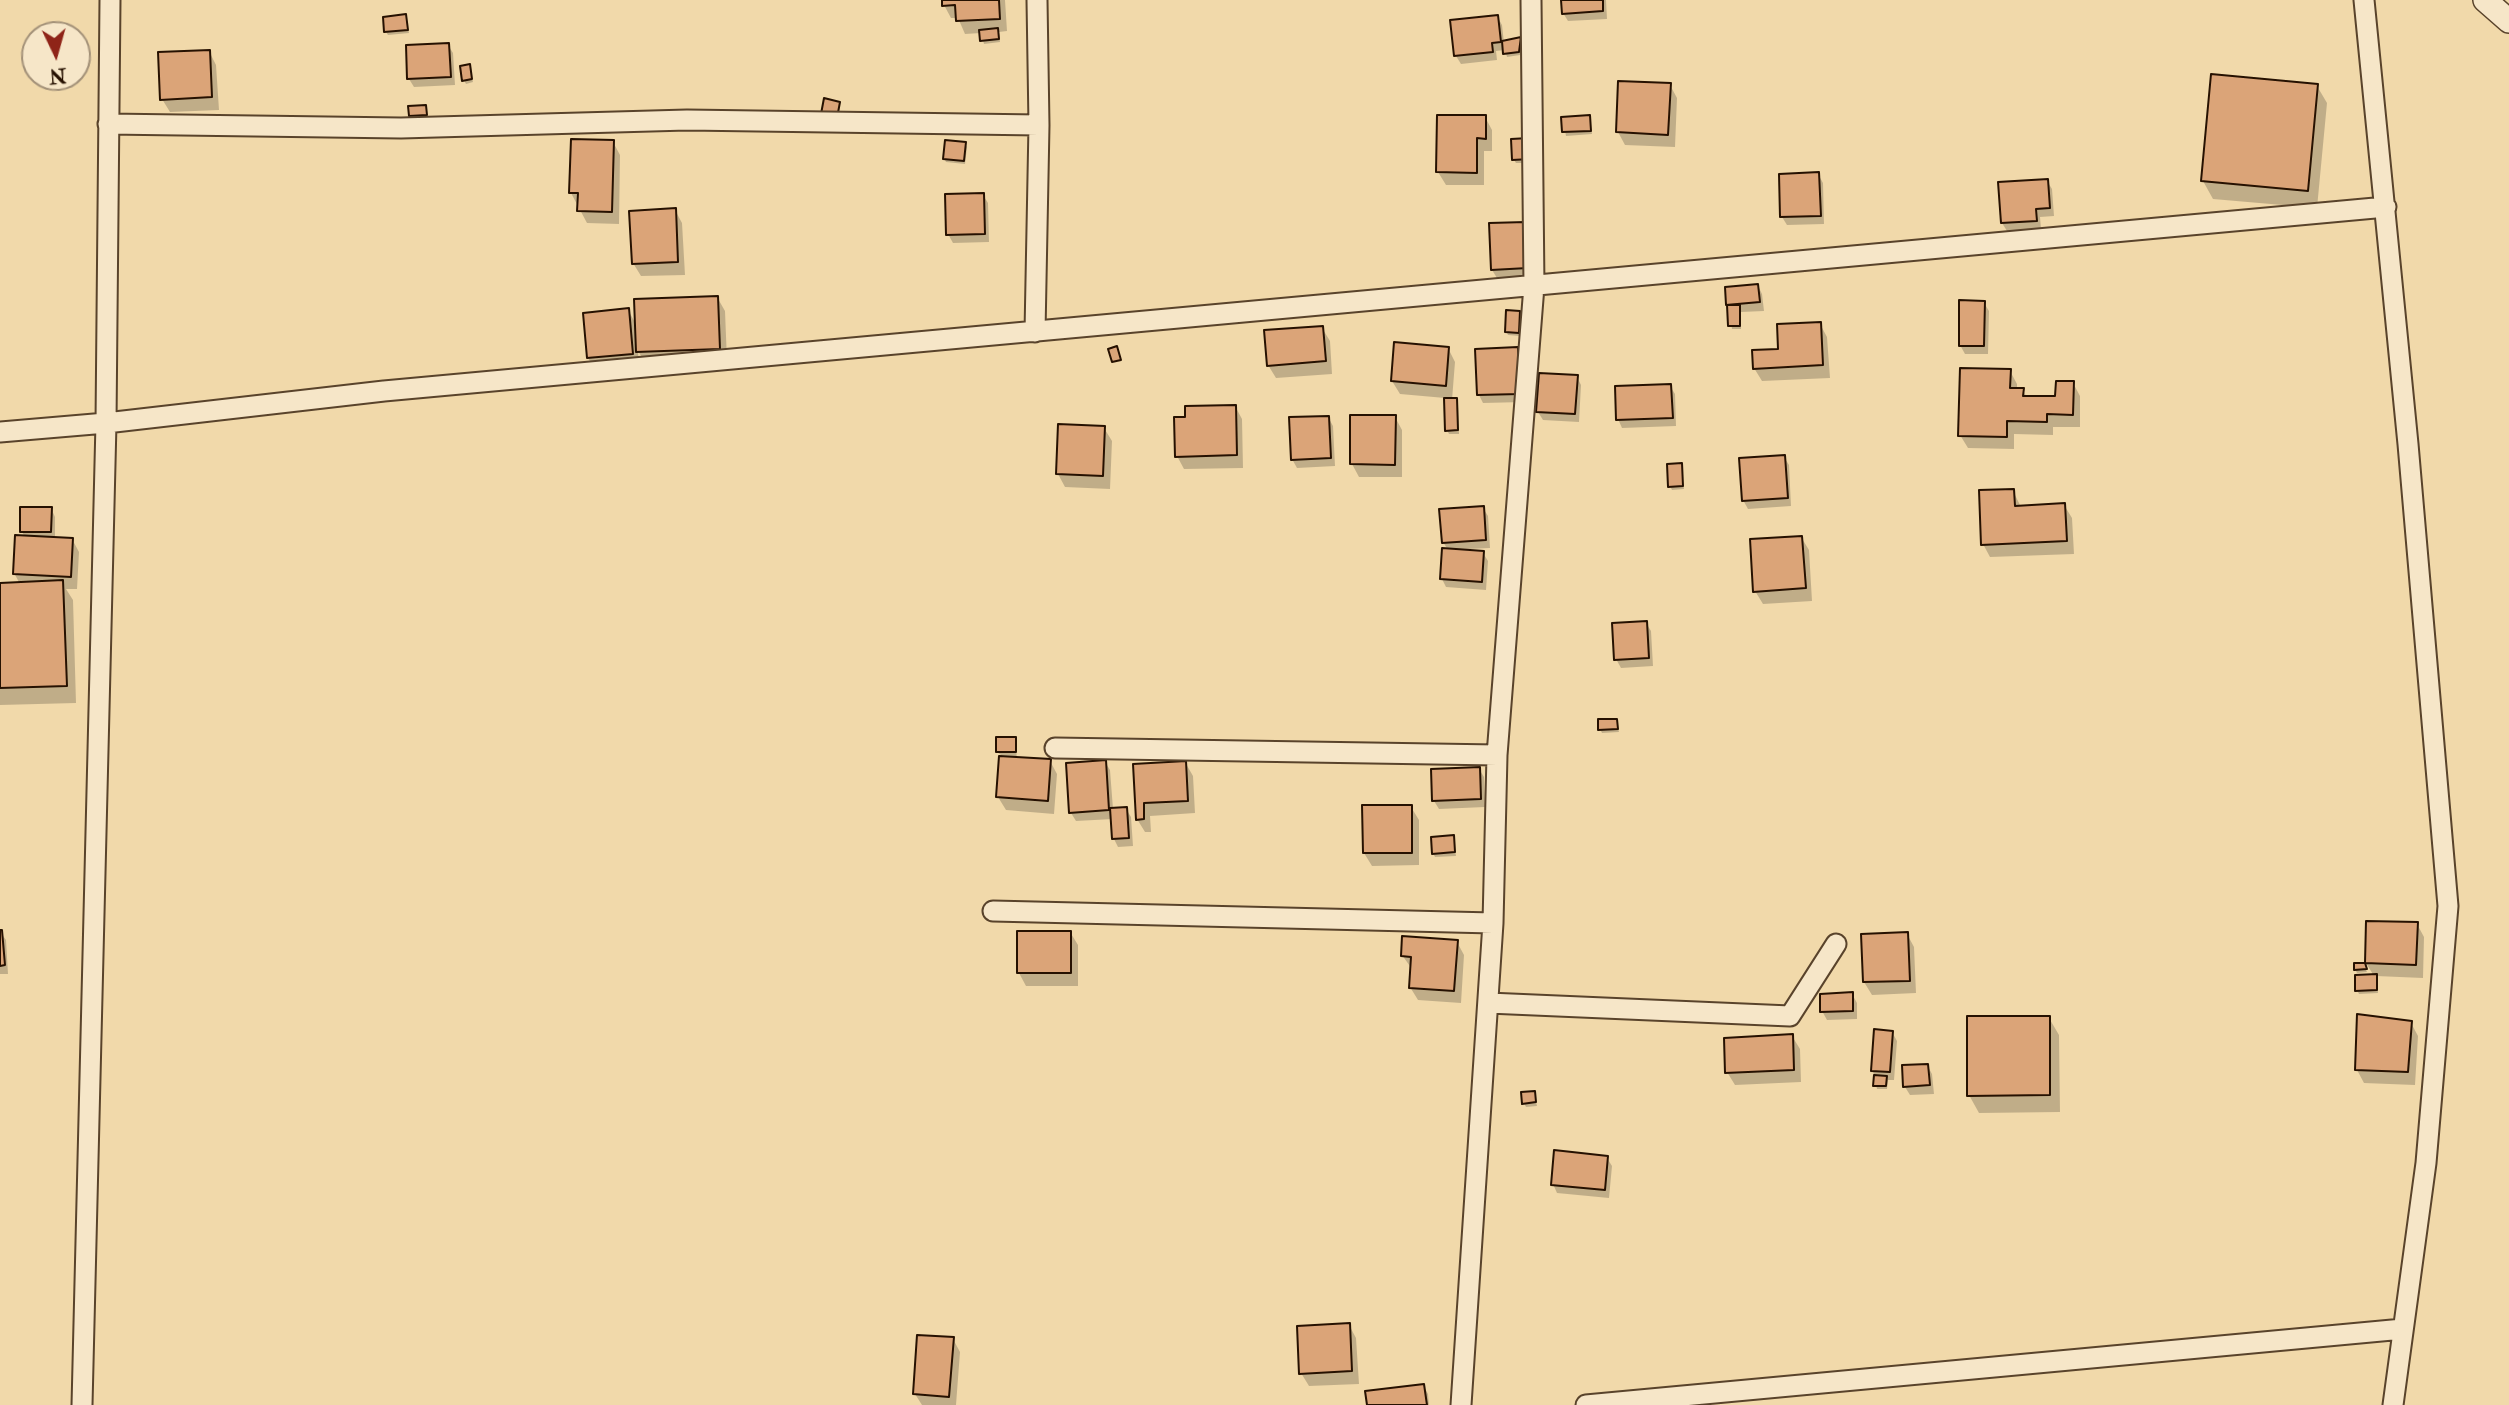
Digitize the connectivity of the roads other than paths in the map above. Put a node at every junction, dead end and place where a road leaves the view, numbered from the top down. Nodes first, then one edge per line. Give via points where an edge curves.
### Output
1 (110, 0) edge
2 (1037, 0) edge
3 (1531, 0) edge
4 (2364, 0) edge
5 (2486, 0) edge
6 (2509, 21) edge
7 (108, 124) junction
8 (1040, 125) junction
9 (2386, 207) junction
10 (1534, 286) junction
11 (1035, 332) junction
12 (106, 423) junction
13 (0, 432) edge
14 (1055, 748) dead end
15 (1497, 755) junction
16 (993, 911) dead end
17 (1493, 923) junction
18 (1836, 944) dead end
19 (1488, 1003) junction
20 (2403, 1329) junction
21 (82, 1405) edge
22 (1461, 1405) edge
23 (1586, 1405) edge
24 (2393, 1405) edge

1 - 7 street
2 - 8 street
3 - 10 street
4 - 9 street
5 - 6 street
7 - 8 street via 401,128 687,120
7 - 12 street
8 - 11 street
9 - 10 street
9 - 20 street via 2448,906 2426,1163
10 - 11 street
10 - 15 street
11 - 12 street via 384,391
12 - 13 street
12 - 21 street
14 - 15 street
15 - 17 street
16 - 17 street
17 - 19 street
18 - 19 street via 1790,1016
19 - 22 street
20 - 23 street
20 - 24 street

